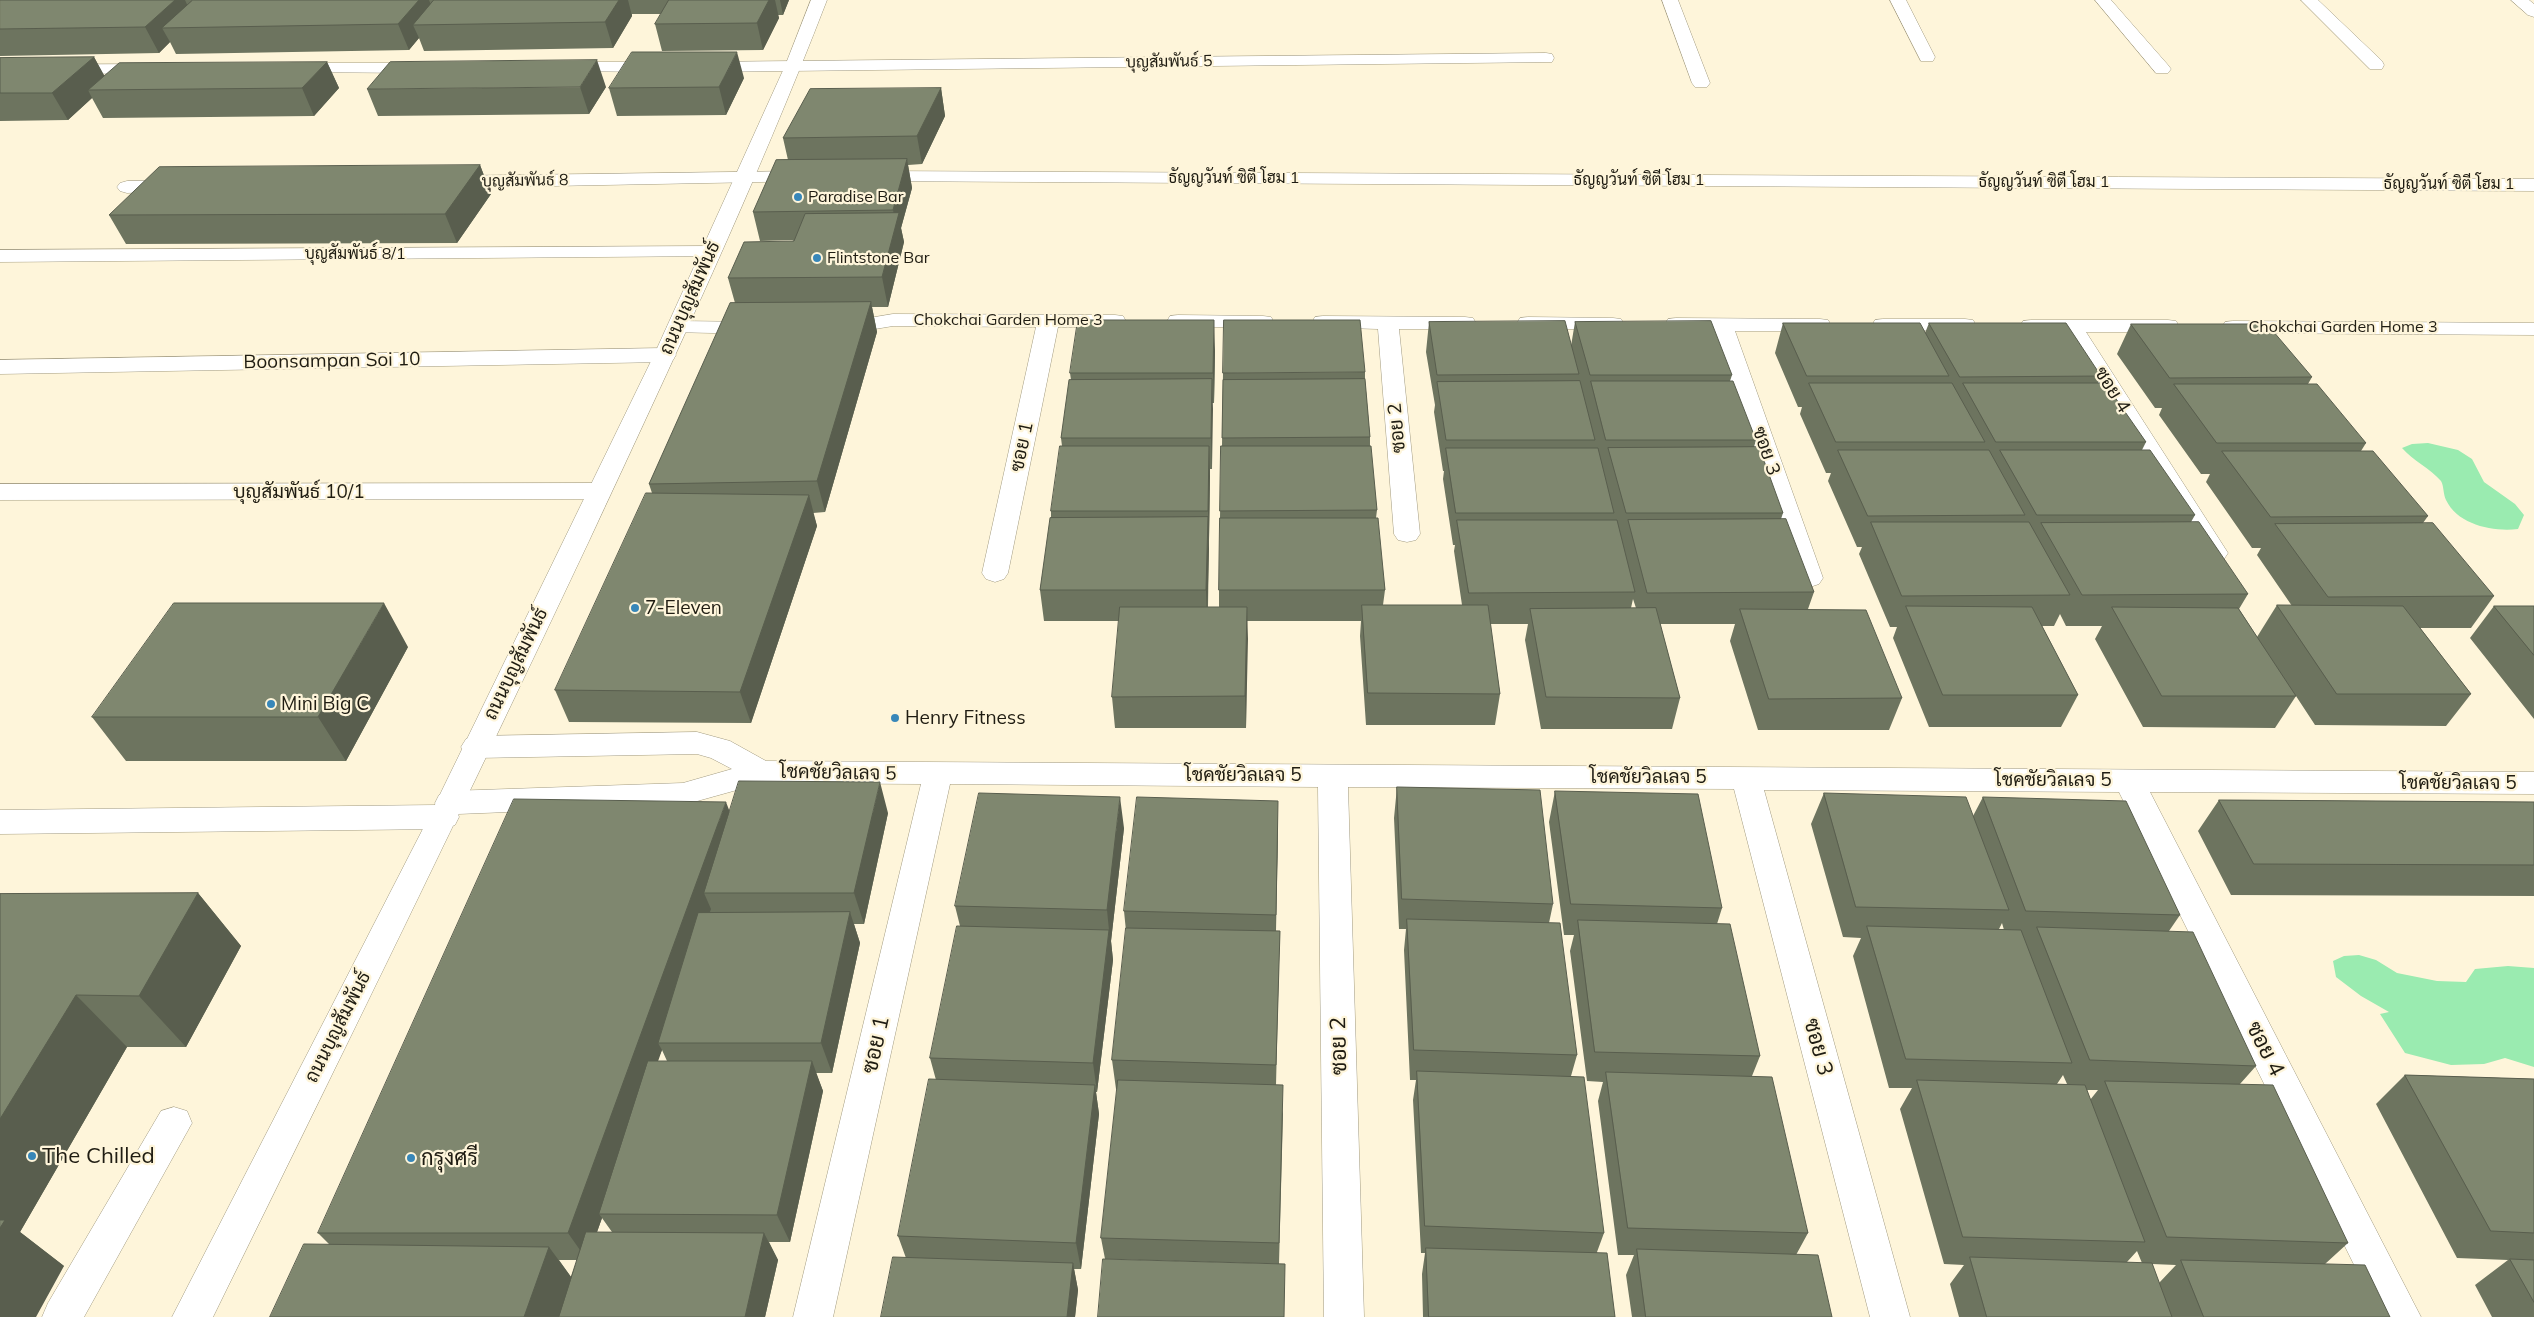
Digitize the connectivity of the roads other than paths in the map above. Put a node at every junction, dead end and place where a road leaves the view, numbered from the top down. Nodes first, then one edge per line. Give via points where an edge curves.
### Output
1 (819, 0) edge
2 (1670, 0) edge
3 (1898, 0) edge
4 (2103, 0) edge
5 (2308, 0) edge
6 (2519, 0) edge
7 (2534, 12) edge
8 (1927, 57) dead end
9 (1546, 58) dead end
10 (793, 66) junction
11 (2376, 66) dead end
12 (545, 67) edge
13 (278, 68) edge
14 (436, 68) edge
15 (168, 69) edge
16 (2162, 69) dead end
17 (0, 70) edge
18 (1701, 83) dead end
19 (744, 177) junction
20 (827, 177) edge
21 (857, 177) edge
22 (425, 182) edge
23 (2534, 185) edge
24 (196, 186) edge
25 (127, 187) dead end
26 (711, 252) junction
27 (0, 256) edge
28 (762, 310) edge
29 (682, 318) junction
30 (824, 320) edge
31 (1048, 321) junction
32 (1388, 322) junction
33 (1722, 324) junction
34 (1981, 326) edge
35 (2011, 326) edge
36 (2071, 326) junction
37 (774, 328) edge
38 (2534, 328) edge
39 (665, 355) junction
40 (0, 368) edge
41 (599, 491) junction
42 (0, 492) edge
43 (1407, 534) dead end
44 (995, 573) dead end
45 (2228, 573) edge
46 (1810, 578) edge
47 (476, 747) junction
48 (762, 772) junction
49 (938, 774) junction
50 (1334, 776) junction
51 (1746, 778) junction
52 (2129, 781) junction
53 (2534, 783) edge
54 (447, 810) junction
55 (0, 822) edge
56 (174, 1123) dead end
57 (62, 1317) edge
58 (192, 1317) edge
59 (813, 1317) edge
60 (1344, 1317) edge
61 (1890, 1317) edge
62 (2400, 1317) edge

1 - 10 street, ถนนบุญสัมพันธ์
2 - 18 street
3 - 8 street
4 - 16 street
5 - 11 street
6 - 7 street
9 - 10 street, บุญสัมพันธ์ 5
10 - 12 street, บุญสัมพันธ์ 5
10 - 19 street, ถนนบุญสัมพันธ์
13 - 14 street
15 - 17 street
19 - 20 street
19 - 22 street, บุญสัมพันธ์ 8
19 - 26 street, ถนนบุญสัมพันธ์
21 - 23 street, ธัญญวันท์ ซิตี โฮม 1
24 - 25 street
26 - 27 street, บุญสัมพันธ์ 8/1
26 - 29 street, ถนนบุญสัมพันธ์
28 - 29 street
29 - 37 street
29 - 39 street, ถนนบุญสัมพันธ์
30 - 31 street, Chokchai Garden Home 3 via 840,330 893,320
31 - 32 street, Chokchai Garden Home 3
31 - 44 street, ซอย 1
32 - 33 street, Chokchai Garden Home 3
32 - 43 street, ซอย 2
33 - 34 street, Chokchai Garden Home 3
33 - 46 street, ซอย 3
35 - 36 street, Chokchai Garden Home 3
36 - 38 street, Chokchai Garden Home 3
36 - 45 street, ซอย 4
39 - 40 street, Boonsampan Soi 10
39 - 41 street, ถนนบุญสัมพันธ์
41 - 42 street, บุญสัมพันธ์ 10/1
41 - 47 street, ถนนบุญสัมพันธ์
47 - 48 street, โชคชัยวิลเลจ 5 via 697,743 720,749
47 - 54 street, ถนนบุญสัมพันธ์
48 - 49 street, โชคชัยวิลเลจ 5
48 - 54 street, โชคชัยวิลเลจ 5 via 683,794
49 - 50 street, โชคชัยวิลเลจ 5
49 - 59 street, ซอย 1
50 - 51 street, โชคชัยวิลเลจ 5
50 - 60 street, ซอย 2
51 - 52 street, โชคชัยวิลเลจ 5
51 - 61 street, ซอย 3
52 - 53 street, โชคชัยวิลเลจ 5
52 - 62 street, ซอย 4
54 - 55 street, โชคชัยวิลเลจ 5
54 - 58 street, ถนนบุญสัมพันธ์
56 - 57 street

